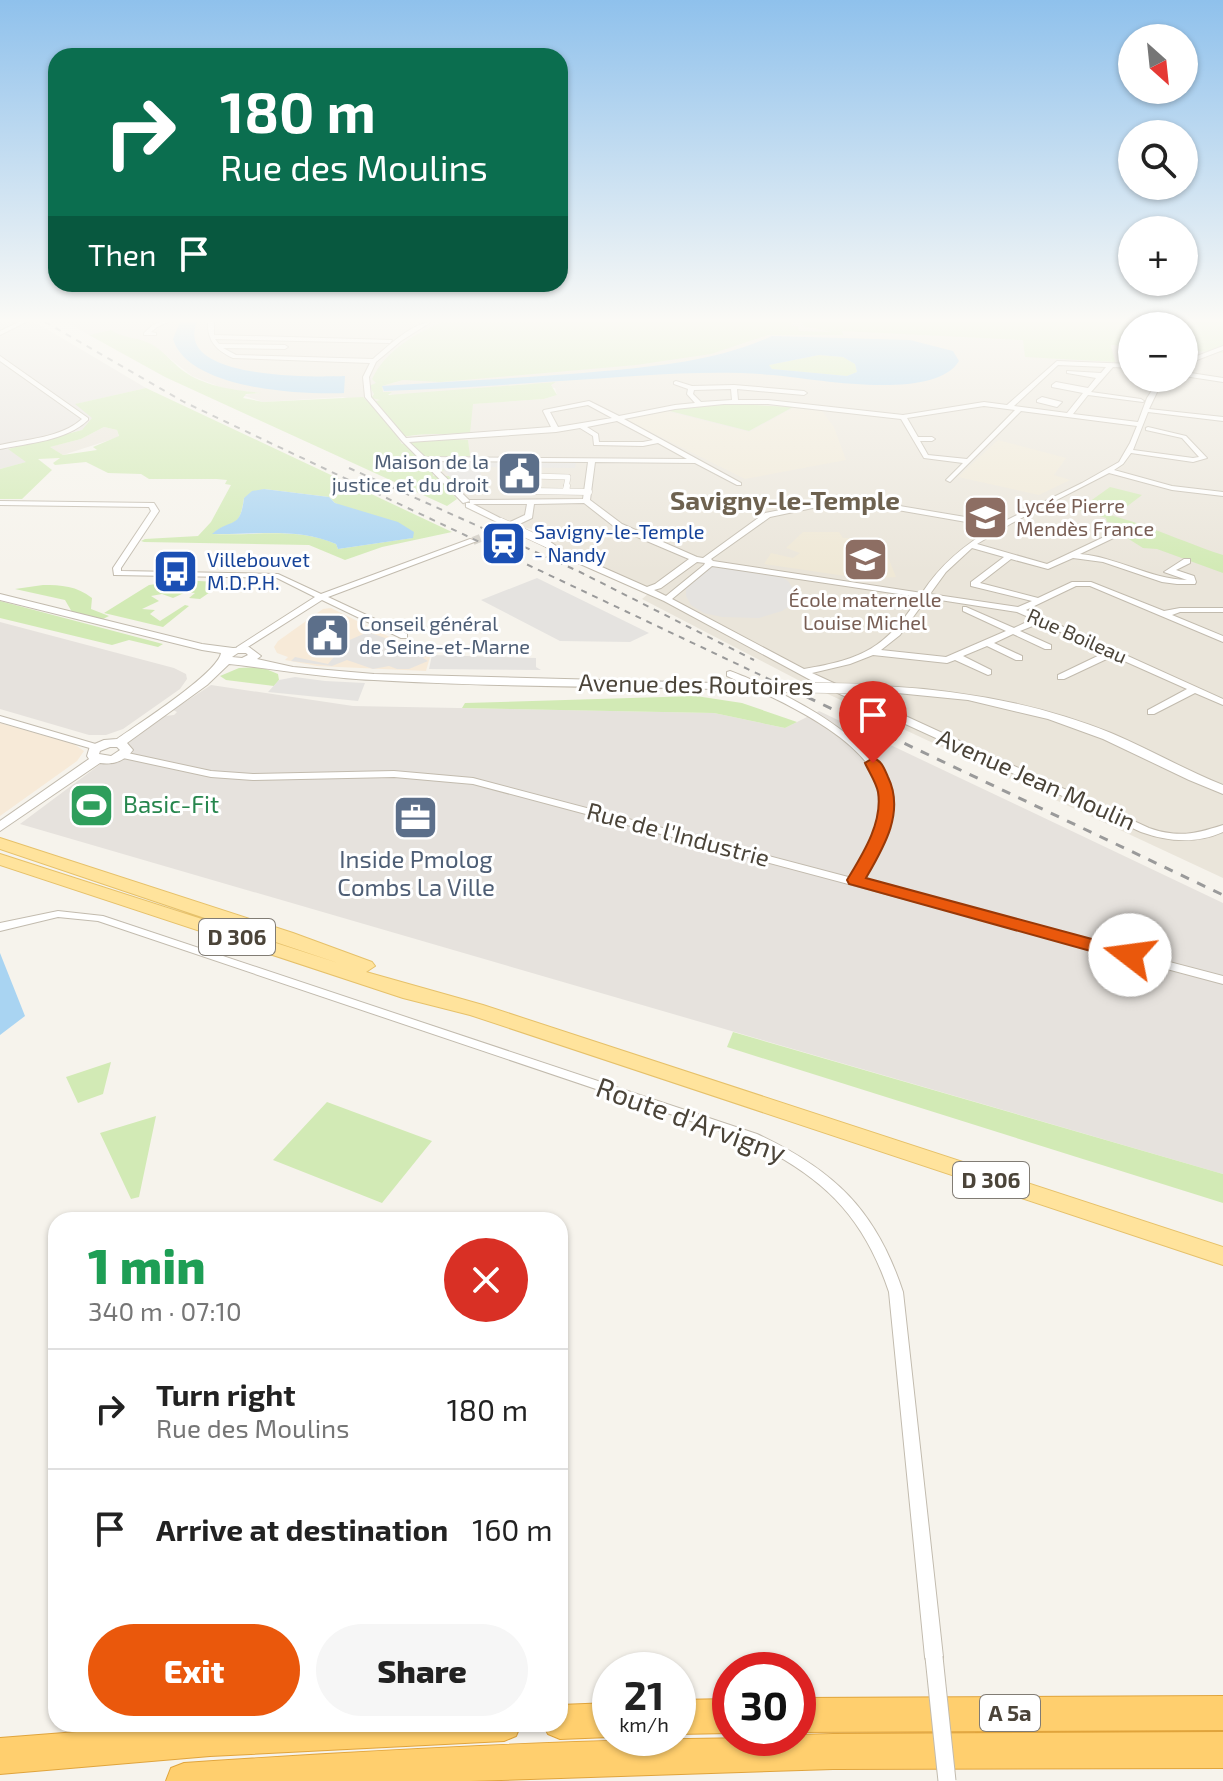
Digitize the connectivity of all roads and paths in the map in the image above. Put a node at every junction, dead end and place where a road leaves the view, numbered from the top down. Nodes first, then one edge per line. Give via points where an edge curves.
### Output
1 (66, 405) edge
2 (375, 405) edge
3 (578, 405) edge
4 (593, 405) edge
5 (693, 405) edge
6 (793, 405) edge
7 (979, 405) edge
8 (993, 405) edge
9 (1070, 405) edge
10 (1148, 405) edge
11 (1075, 406) joint
12 (1009, 407) joint
13 (1019, 409) junction
14 (1145, 410) junction
15 (1068, 415) junction
16 (620, 419) junction
17 (1223, 419) edge
18 (905, 420) junction
19 (921, 423) dead end
20 (1139, 424) junction
21 (582, 427) junction
22 (1148, 429) dead end
23 (556, 430) junction
24 (911, 431) junction
25 (927, 431) dead end
26 (404, 440) junction
27 (659, 441) junction
28 (918, 443) junction
29 (934, 443) dead end
30 (0, 447) edge
31 (1129, 451) junction
32 (424, 459) junction
33 (592, 460) junction
34 (696, 461) junction
35 (968, 461) junction
36 (1109, 471) junction
37 (532, 476) dead end
38 (950, 480) dead end
39 (739, 484) dead end
40 (531, 491) dead end
41 (566, 491) junction
42 (589, 492) junction
43 (1223, 494) edge
44 (531, 501) junction
45 (586, 501) junction
46 (0, 503) edge
47 (469, 503) junction
48 (500, 526) junction
49 (1003, 526) junction
50 (1123, 530) dead end
51 (473, 541) tunnel mouth
52 (971, 545) junction
53 (1090, 547) junction
54 (1011, 555) junction
55 (1072, 556) junction
56 (1094, 556) junction
57 (703, 561) junction
58 (1187, 561) dead end
59 (1170, 571) junction
60 (1157, 579) junction
61 (647, 590) junction
62 (923, 594) junction
63 (322, 596) junction
64 (0, 597) edge
65 (667, 599) junction
66 (1037, 600) junction
67 (966, 609) dead end
68 (1019, 610) junction
69 (1223, 610) edge
70 (1164, 614) junction
71 (1041, 619) junction
72 (1013, 631) junction
73 (404, 636) dead end
74 (262, 637) junction
75 (1223, 639) edge
76 (986, 642) junction
77 (1048, 647) dead end
78 (871, 652) junction
79 (1114, 652) junction
80 (231, 654) junction
81 (955, 656) junction
82 (250, 658) junction
83 (1019, 658) dead end
84 (847, 663) junction
85 (803, 672) junction
86 (988, 672) dead end
87 (730, 674) dead end
88 (1061, 677) dead end
89 (821, 682) junction
90 (203, 683) junction
91 (1195, 689) junction
92 (1223, 702) edge
93 (1151, 712) dead end
94 (0, 719) edge
95 (122, 749) junction
96 (97, 753) junction
97 (1219, 790) edge
98 (5, 823) edge
99 (1223, 828) edge
100 (3, 849) edge
101 (856, 880) junction
102 (0, 927) edge
103 (1223, 980) edge
104 (1223, 1256) edge
105 (1223, 1713) edge
106 (816, 1715) edge
107 (592, 1721) edge
108 (568, 1722) edge
109 (347, 1732) edge
110 (1223, 1750) edge
111 (0, 1756) edge
112 (201, 1780) edge
113 (947, 1781) edge

1 - 30 street via 86,419 82,424
2 - 26 street, Avenue Jean Moulin
3 - 23 street via 546,411
4 - 16 street
5 - 16 street
6 - 18 street
7 - 18 street
8 - 12 street
9 - 11 street
10 - 14 street
11 - 15 street
12 - 13 street
13 - 15 street
13 - 35 street
14 - 17 street
14 - 20 street
15 - 20 street
16 - 21 street
16 - 27 street
18 - 19 street
18 - 24 street
20 - 31 street
21 - 23 street
21 - 27 street via 596,435 596,444
22 - 31 street via 1184,437 1204,458
23 - 26 street
24 - 25 street
24 - 28 street
26 - 32 street, Avenue Jean Moulin
27 - 34 street
28 - 29 street
28 - 35 street via 926,457
31 - 36 street
32 - 33 street
32 - 47 street, Avenue Jean Moulin
33 - 34 street
33 - 42 street
34 - 39 street
35 - 38 street
36 - 43 street via 1172,488
36 - 49 street
37 - 41 street via 568,477
40 - 41 street
41 - 42 street
42 - 45 street
44 - 45 street
44 - 47 street
44 - 48 street via 529,516
45 - 57 street, Rue Boileau via 612,521
46 - 63 street via 153,507 117,573 278,576
47 - 48 street, Avenue Jean Moulin
48 - 61 street, Avenue Jean Moulin, bridge
49 - 52 street
49 - 57 street via 842,499 768,515
50 - 53 street
51 - 63 street
52 - 54 street
52 - 62 street
53 - 55 street
53 - 56 street
54 - 55 street via 1048,567
54 - 66 street via 974,584
55 - 56 street
56 - 60 street
57 - 61 street
57 - 62 street, Rue Boileau
57 - 65 street
58 - 59 street
59 - 60 street
59 - 60 street via 1192,582
61 - 65 street, Avenue Jean Moulin
62 - 68 street, Rue Boileau
62 - 78 street via 905,626
63 - 73 street
63 - 74 street
64 - 80 street
65 - 85 street, Avenue Jean Moulin
66 - 68 street
66 - 70 street via 1075,584 1091,584
67 - 72 street
68 - 71 street, Rue Boileau
69 - 70 street
70 - 75 street
71 - 72 street
71 - 79 street, Rue Boileau
72 - 76 street
72 - 77 street
74 - 80 street
74 - 82 street
76 - 81 street
76 - 83 street
78 - 81 street via 947,660
78 - 84 street
79 - 88 street
79 - 91 street, Rue Boileau
80 - 82 street
80 - 82 street
80 - 90 street
81 - 86 street
82 - 90 street
82 - 97 street, Avenue des Routoires, bridge via 309,671 389,677 960,695 1040,712 1108,736
84 - 85 street
84 - 89 street
85 - 89 street, Avenue Jean Moulin
87 - 101 street via 846,737 882,777 884,826
89 - 99 street, Avenue Jean Moulin via 1151,832 1188,838
90 - 95 street
91 - 92 street, Rue Boileau
91 - 93 street
94 - 96 street
95 - 96 street
95 - 101 street, Rue de l'Industrie via 211,774 394,774 473,781
96 - 98 street
98 - 100 street
100 - 104 main road, D 306 via 286,937 476,1010
101 - 103 street, Rue de l'Industrie
102 - 113 street, Route d'Arvigny, bridge via 58,914 99,918 752,1137 824,1178 866,1222 896,1292
105 - 106 highway, A 5a
107 - 108 highway
109 - 111 highway
110 - 112 highway, A 5a via 755,1753 372,1767

